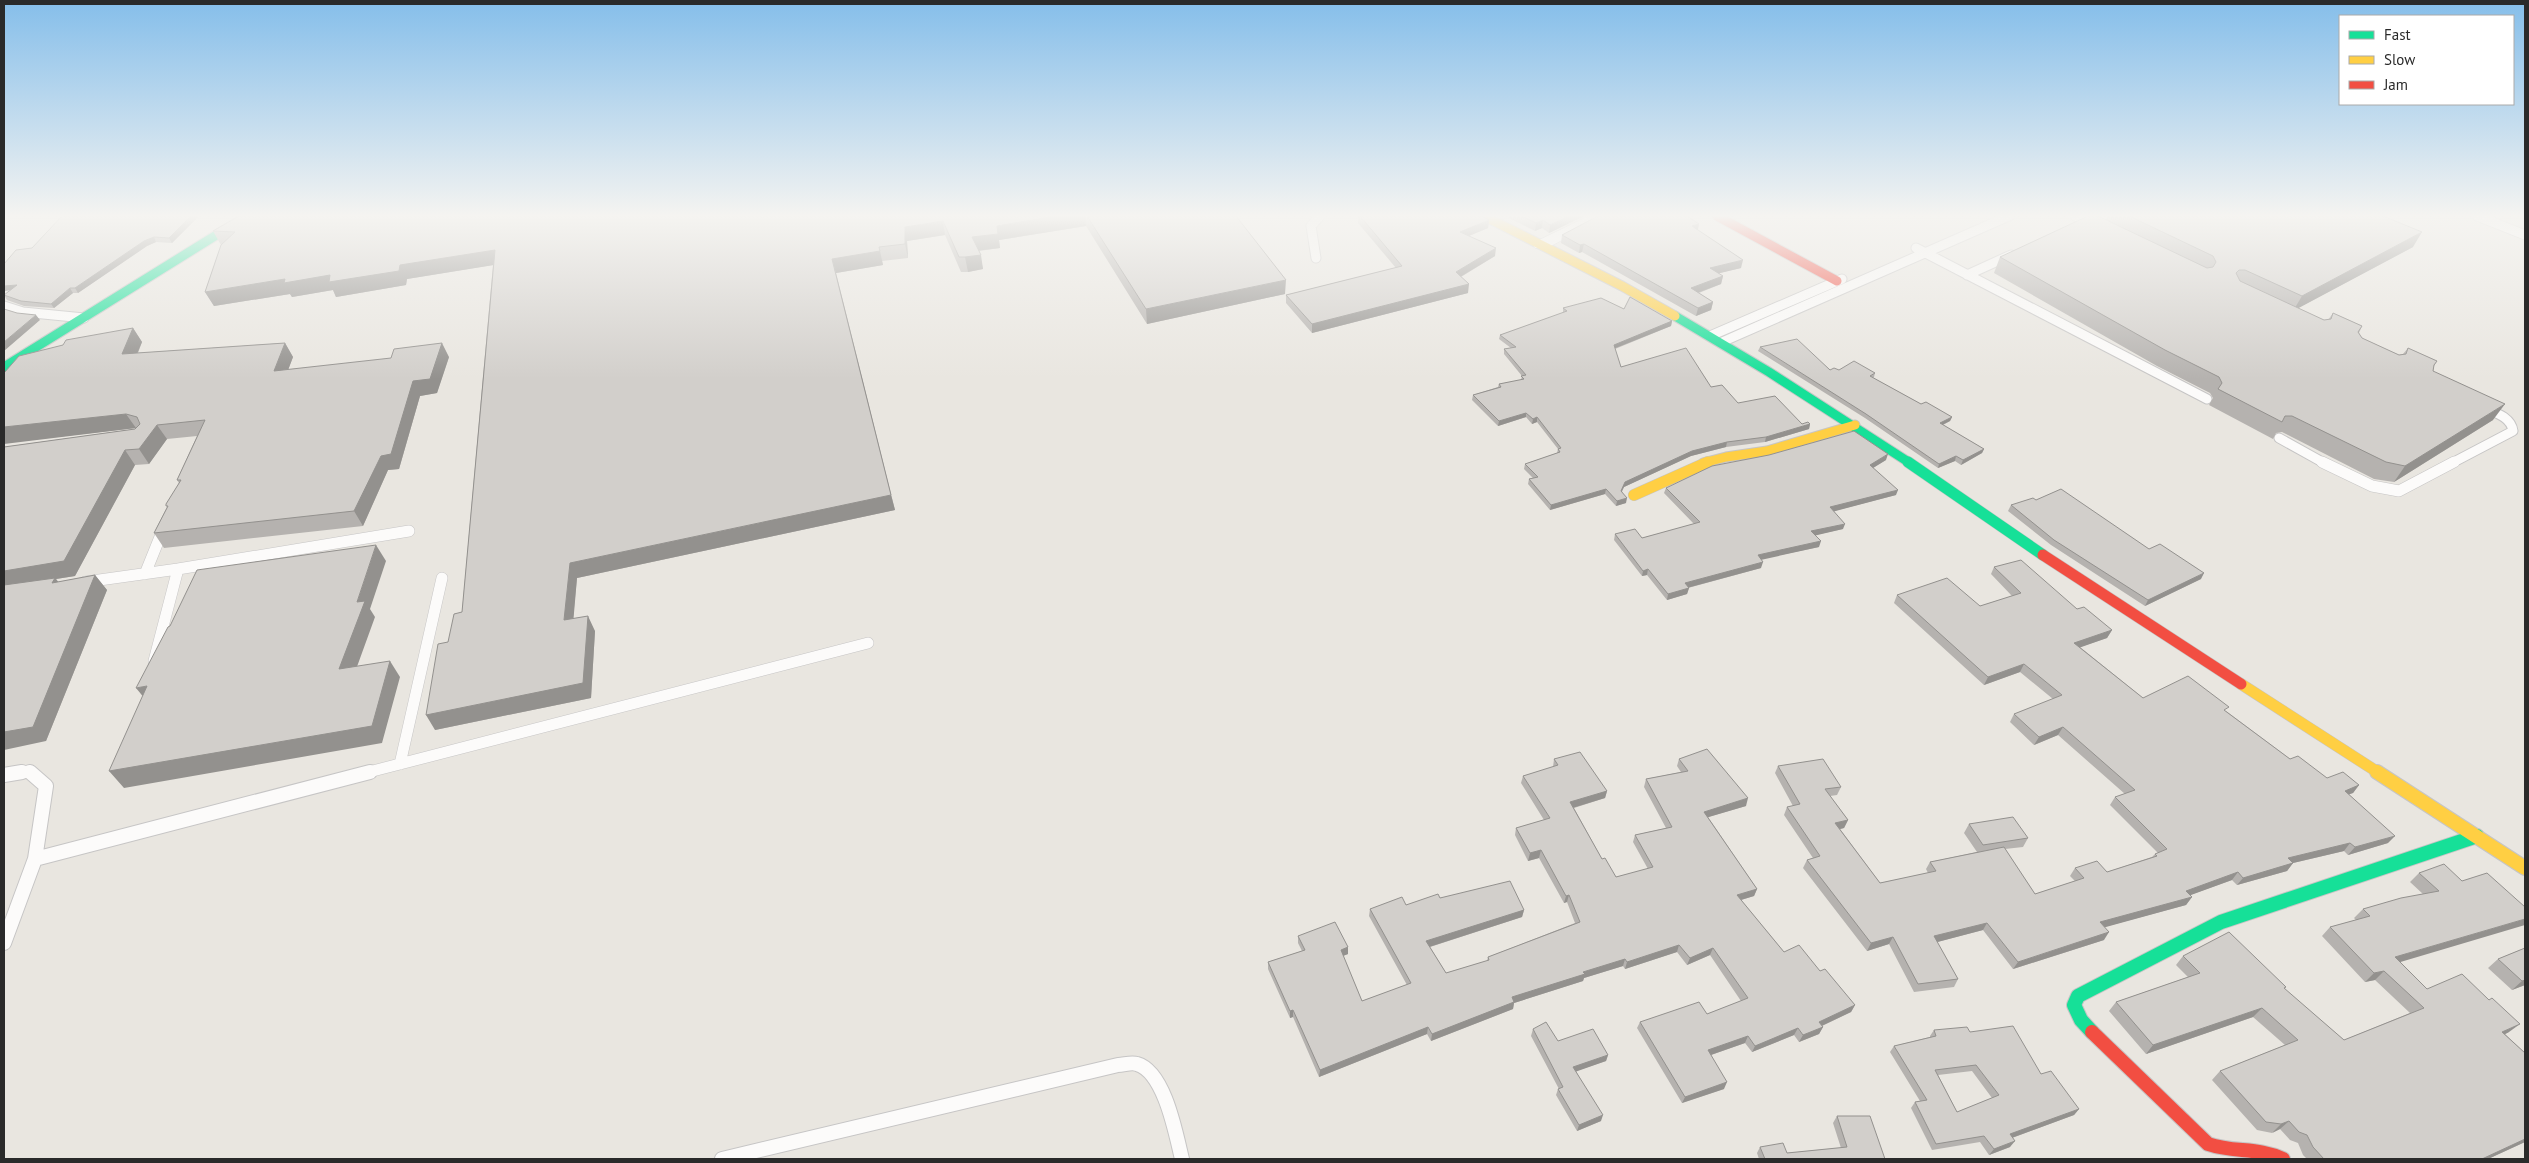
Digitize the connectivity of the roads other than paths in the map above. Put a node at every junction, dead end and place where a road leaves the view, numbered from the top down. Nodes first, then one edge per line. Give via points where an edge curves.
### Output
1 (160, 270) edge
2 (1591, 270) edge
3 (1817, 270) edge
4 (1866, 270) edge
5 (1876, 270) edge
6 (1958, 270) edge
7 (1977, 270) edge
8 (1967, 275) junction
9 (1837, 281) junction
10 (4, 306) edge
11 (84, 318) junction
12 (1710, 336) junction
13 (1722, 342) junction
14 (4, 367) edge
15 (2207, 399) dead end
16 (2470, 402) edge
17 (1855, 425) junction
18 (2279, 438) edge
19 (1634, 495) dead end
20 (167, 520) edge
21 (409, 531) dead end
22 (178, 569) junction
23 (145, 574) junction
24 (442, 578) dead end
25 (69, 584) edge
26 (868, 643) dead end
27 (151, 670) edge
28 (400, 764) junction
29 (4, 775) edge
30 (2477, 836) junction
31 (35, 858) junction
32 (2525, 868) edge
33 (4, 943) edge
34 (722, 1159) edge
35 (1182, 1159) edge
36 (2283, 1159) edge

1 - 11 main road
2 - 12 main road
3 - 9 main road
4 - 9 lane
5 - 13 lane
6 - 8 lane
7 - 8 lane
8 - 15 lane
9 - 12 lane
10 - 11 lane via 23,312
11 - 14 main road
12 - 13 main road
13 - 17 main road
16 - 18 lane via 2506,418 2513,431 2399,491 2368,485
17 - 19 main road via 1768,450 1701,464
17 - 30 main road via 2047,558
20 - 23 lane
21 - 22 lane
22 - 23 lane
22 - 27 lane
23 - 25 lane
24 - 28 lane
26 - 28 lane
28 - 31 lane
29 - 31 lane via 29,770 46,786
30 - 32 main road
30 - 36 main road via 2222,922 2078,996 2074,1005 2081,1020 2202,1140 2225,1150 2268,1152
31 - 33 lane
34 - 35 lane via 1118,1065 1139,1064 1154,1076 1172,1119

